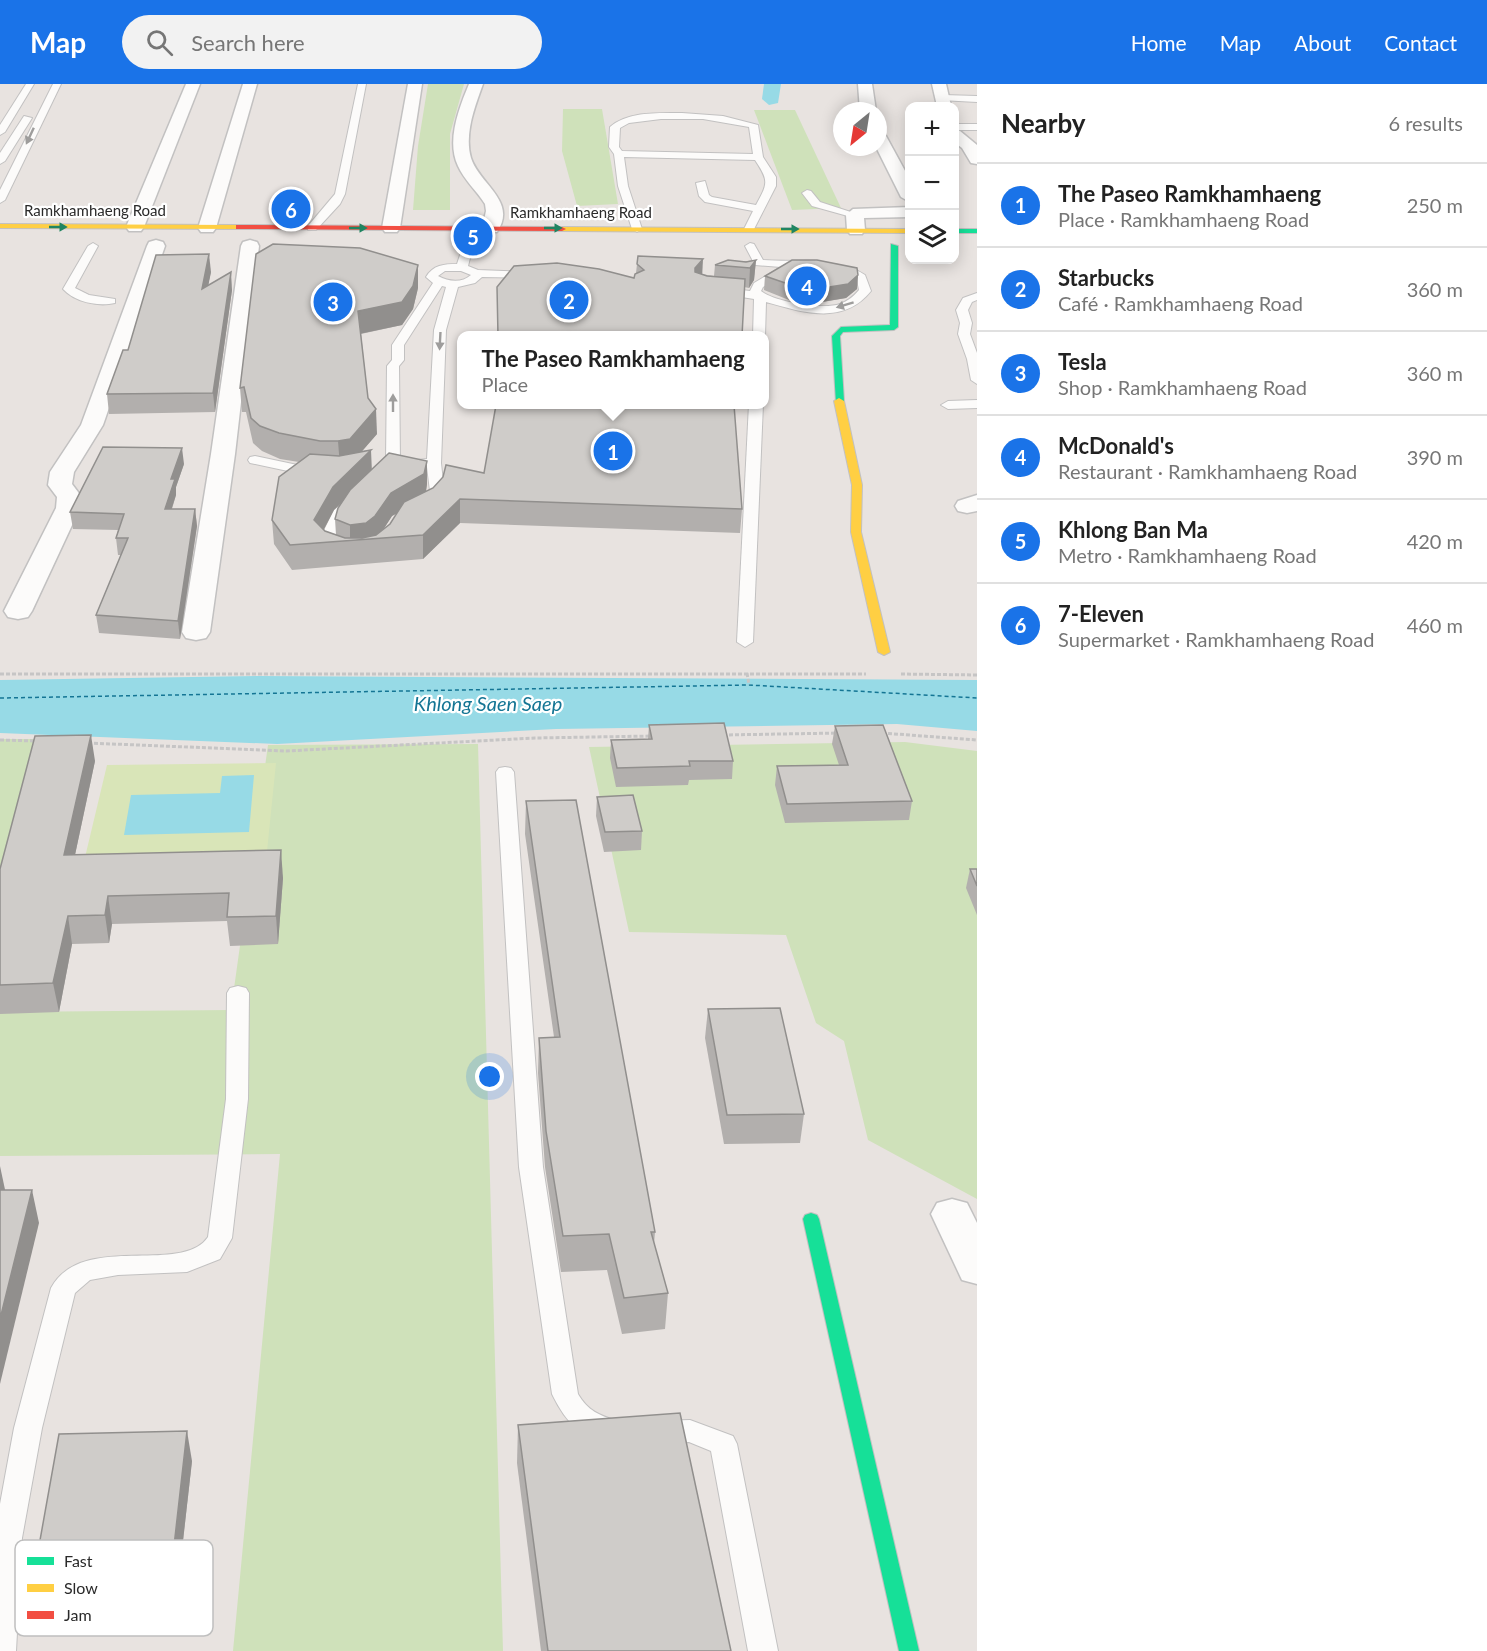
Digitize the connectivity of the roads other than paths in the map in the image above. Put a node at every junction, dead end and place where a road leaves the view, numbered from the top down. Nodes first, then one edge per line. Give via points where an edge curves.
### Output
1 (30, 84) edge
2 (47, 84) edge
3 (57, 84) edge
4 (193, 84) edge
5 (250, 84) edge
6 (362, 84) edge
7 (415, 84) edge
8 (476, 84) edge
9 (866, 84) edge
10 (942, 96) edge
11 (977, 99) edge
12 (867, 102) edge
13 (959, 127) edge
14 (977, 127) edge
15 (0, 132) edge
16 (959, 138) edge
17 (619, 154) junction
18 (887, 154) edge
19 (758, 157) junction
20 (977, 159) edge
21 (0, 161) edge
22 (701, 183) dead end
23 (905, 189) edge
24 (807, 193) dead end
25 (0, 200) edge
26 (757, 208) junction
27 (905, 212) edge
28 (855, 222) junction
29 (0, 226) edge
30 (135, 227) junction
31 (207, 228) junction
32 (312, 228) junction
33 (391, 228) junction
34 (491, 228) junction
35 (637, 229) junction
36 (749, 229) junction
37 (905, 230) edge
38 (959, 231) edge
39 (977, 231) edge
40 (252, 241) junction
41 (93, 246) dead end
42 (156, 246) dead end
43 (468, 246) dead end
44 (750, 246) dead end
45 (905, 246) edge
46 (794, 266) junction
47 (462, 268) junction
48 (477, 273) junction
49 (545, 276) edge
50 (416, 279) edge
51 (436, 280) junction
52 (453, 284) junction
53 (701, 290) edge
54 (977, 296) edge
55 (760, 297) junction
56 (111, 301) dead end
57 (759, 331) edge
58 (977, 380) edge
59 (977, 404) edge
60 (948, 405) dead end
61 (756, 409) edge
62 (255, 460) dead end
63 (403, 462) junction
64 (434, 463) junction
65 (366, 467) edge
66 (330, 473) edge
67 (417, 512) edge
68 (350, 557) dead end
69 (18, 612) dead end
70 (196, 632) dead end
71 (746, 642) dead end
72 (884, 652) dead end
73 (505, 772) dead end
74 (238, 993) dead end
75 (952, 1214) dead end
76 (811, 1219) dead end
77 (977, 1268) edge
78 (2, 1651) edge
79 (763, 1651) edge
80 (909, 1651) edge

1 - 15 lane
2 - 21 lane
3 -> 25 lane
4 - 30 street
5 - 31 street
6 - 32 lane via 340,194
7 - 33 street
8 - 34 street via 461,149 465,165 492,200 495,210
9 - 12 street
10 - 11 lane
13 - 14 lane
16 - 20 street
17 - 19 lane
17 - 19 lane via 614,147 615,127 622,121 696,116 738,119 753,125
17 - 35 lane via 623,186
18 - 23 street
19 - 26 lane via 771,177 771,186
22 - 26 lane via 709,200
24 - 28 lane via 816,204
26 - 36 lane
27 - 28 street via 865,212
36 -> 28 street, Ramkhamhaeng Road
28 - 37 street, Ramkhamhaeng Road
29 -> 30 street, Ramkhamhaeng Road
30 - 31 street, Ramkhamhaeng Road
31 - 40 street, Ramkhamhaeng Road
32 -> 33 street, Ramkhamhaeng Road
32 - 40 street, Ramkhamhaeng Road
33 - 34 street, Ramkhamhaeng Road
34 -> 35 street, Ramkhamhaeng Road
35 - 36 street, Ramkhamhaeng Road
38 - 39 street
40 - 70 street
41 - 56 lane via 69,289 77,296
42 - 69 street via 92,425 62,472 60,485 69,496 68,508
43 - 47 lane
44 - 46 lane via 754,265
45 - 72 street via 888,246 894,327 841,330 836,336 839,409 857,485 858,543
46 - 55 lane via 758,285 755,292
46 -> 55 lane via 852,272 862,279 865,291 855,302 825,309 791,307
47 - 48 lane
47 - 51 lane via 435,271 432,274
48 - 49 lane
48 - 52 lane via 473,281
50 - 51 lane
51 - 52 lane
63 -> 51 lane via 393,366 398,360 398,345
52 -> 64 lane via 441,330
53 - 55 lane
54 - 58 lane via 967,300 962,310
55 - 57 lane
59 - 60 lane
61 - 71 lane
62 - 66 lane via 292,470
63 - 64 lane
63 - 65 lane
63 - 68 lane via 344,507 327,535 326,544 333,552
64 - 67 lane via 437,491 429,506
73 - 79 lane via 531,1167 565,1394 574,1413 605,1429 690,1431 723,1443
74 - 78 lane via 237,1099 220,1238 211,1252 188,1262 118,1265 83,1272 64,1288 28,1428 8,1538
75 - 77 street
76 - 80 street

